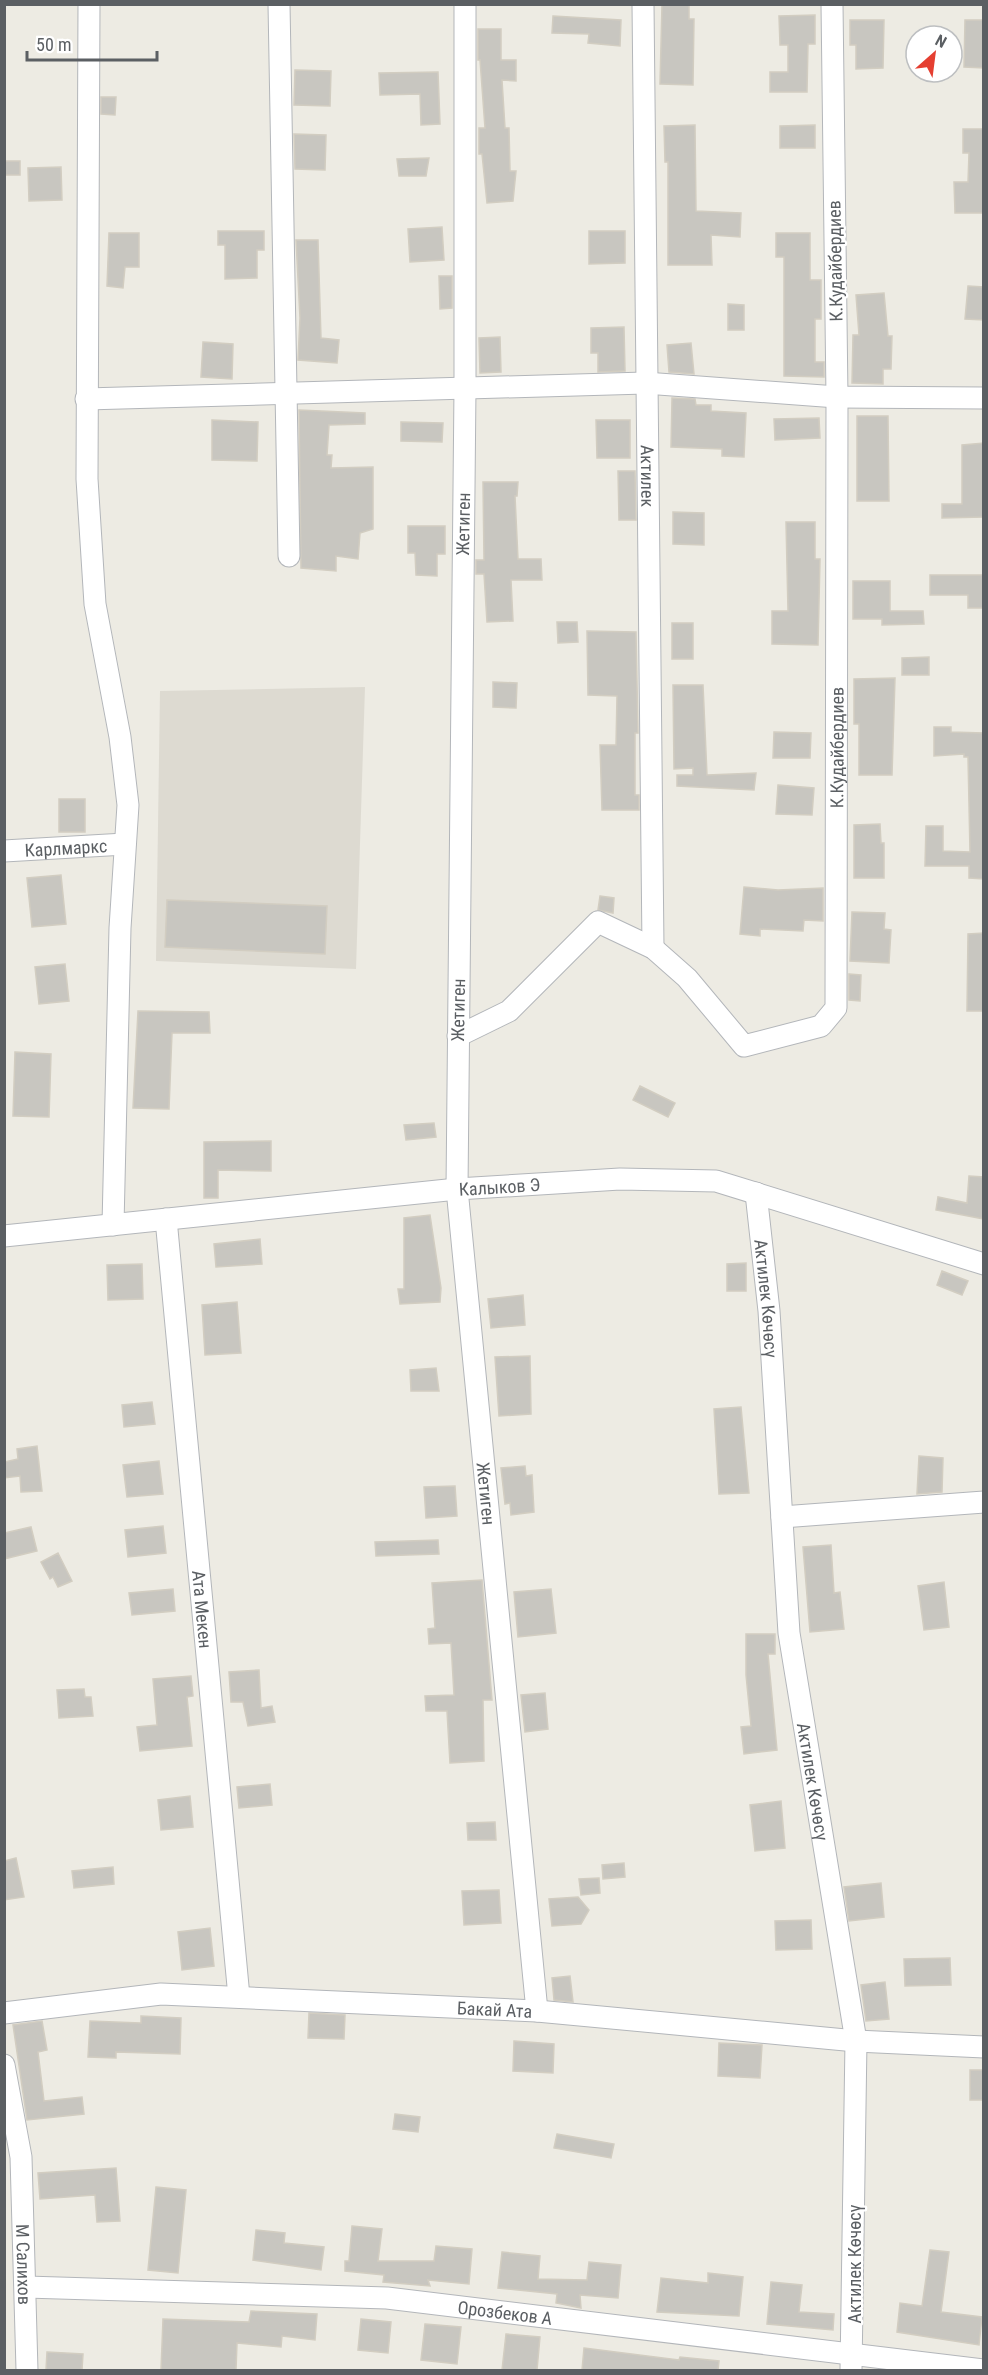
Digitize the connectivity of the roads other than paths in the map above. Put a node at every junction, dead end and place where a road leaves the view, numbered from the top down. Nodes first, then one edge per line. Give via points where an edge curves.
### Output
1 (89, 4) edge
2 (279, 4) edge
3 (465, 4) edge
4 (643, 4) edge
5 (832, 4) edge
6 (645, 383) junction
7 (465, 388) junction
8 (286, 393) junction
9 (837, 397) junction
10 (984, 398) edge
11 (86, 399) junction
12 (289, 556) dead end
13 (125, 844) junction
14 (4, 851) edge
15 (653, 948) junction
16 (458, 1036) junction
17 (457, 1190) junction
18 (756, 1193) junction
19 (166, 1220) junction
20 (113, 1225) junction
21 (4, 1236) edge
22 (984, 1264) edge
23 (984, 1502) edge
24 (782, 1517) junction
25 (239, 1997) junction
26 (537, 2011) junction
27 (4, 2013) edge
28 (856, 2041) junction
29 (984, 2047) edge
30 (4, 2065) edge
31 (15, 2150) edge
32 (26, 2288) junction
33 (852, 2363) edge
34 (27, 2370) edge
35 (983, 2370) edge

1 - 11 street
2 - 8 street
3 - 7 street, Жетиген
4 - 6 street, Актилек
5 - 9 street, К.Кудайбердиев
6 - 7 street
6 - 9 street
6 - 15 street, Актилек
7 - 8 street
7 - 16 street, Жетиген
8 - 11 street
8 - 12 street
9 - 10 street
9 - 15 street, К.Кудайбердиев via 836,1008 821,1026 744,1046 687,978
11 - 13 street via 95,604 120,737 128,805
13 - 14 street, Карлмаркс
13 - 20 street
15 - 16 street, К.Кудайбердиев via 598,922 509,1011
16 - 17 street, Жетиген
17 - 18 street, Калыков Э via 620,1179 716,1181
17 - 19 street, Калыков Э
17 - 26 street, Жетиген
18 - 22 street, Калыков Э
18 - 24 street, Актилек Көчөсү via 769,1311
19 - 20 street, Калыков Э
19 - 25 street, Ата Мекен
20 - 21 street, Калыков Э
23 - 24 street
24 - 28 street, Актилек Көчөсү via 789,1634
25 - 26 street, Бакай Ата
25 - 27 street, Бакай Ата via 161,1994
26 - 28 street, Бакай Ата
28 - 29 street, Бакай Ата
28 - 33 street, Актилек Көчөсү
30 - 31 street, М Салихов
31 - 32 street, М Салихов
32 - 33 street, Орозбеков А via 387,2298
32 - 34 street, М Салихов
33 - 35 street, Орозбеков А

